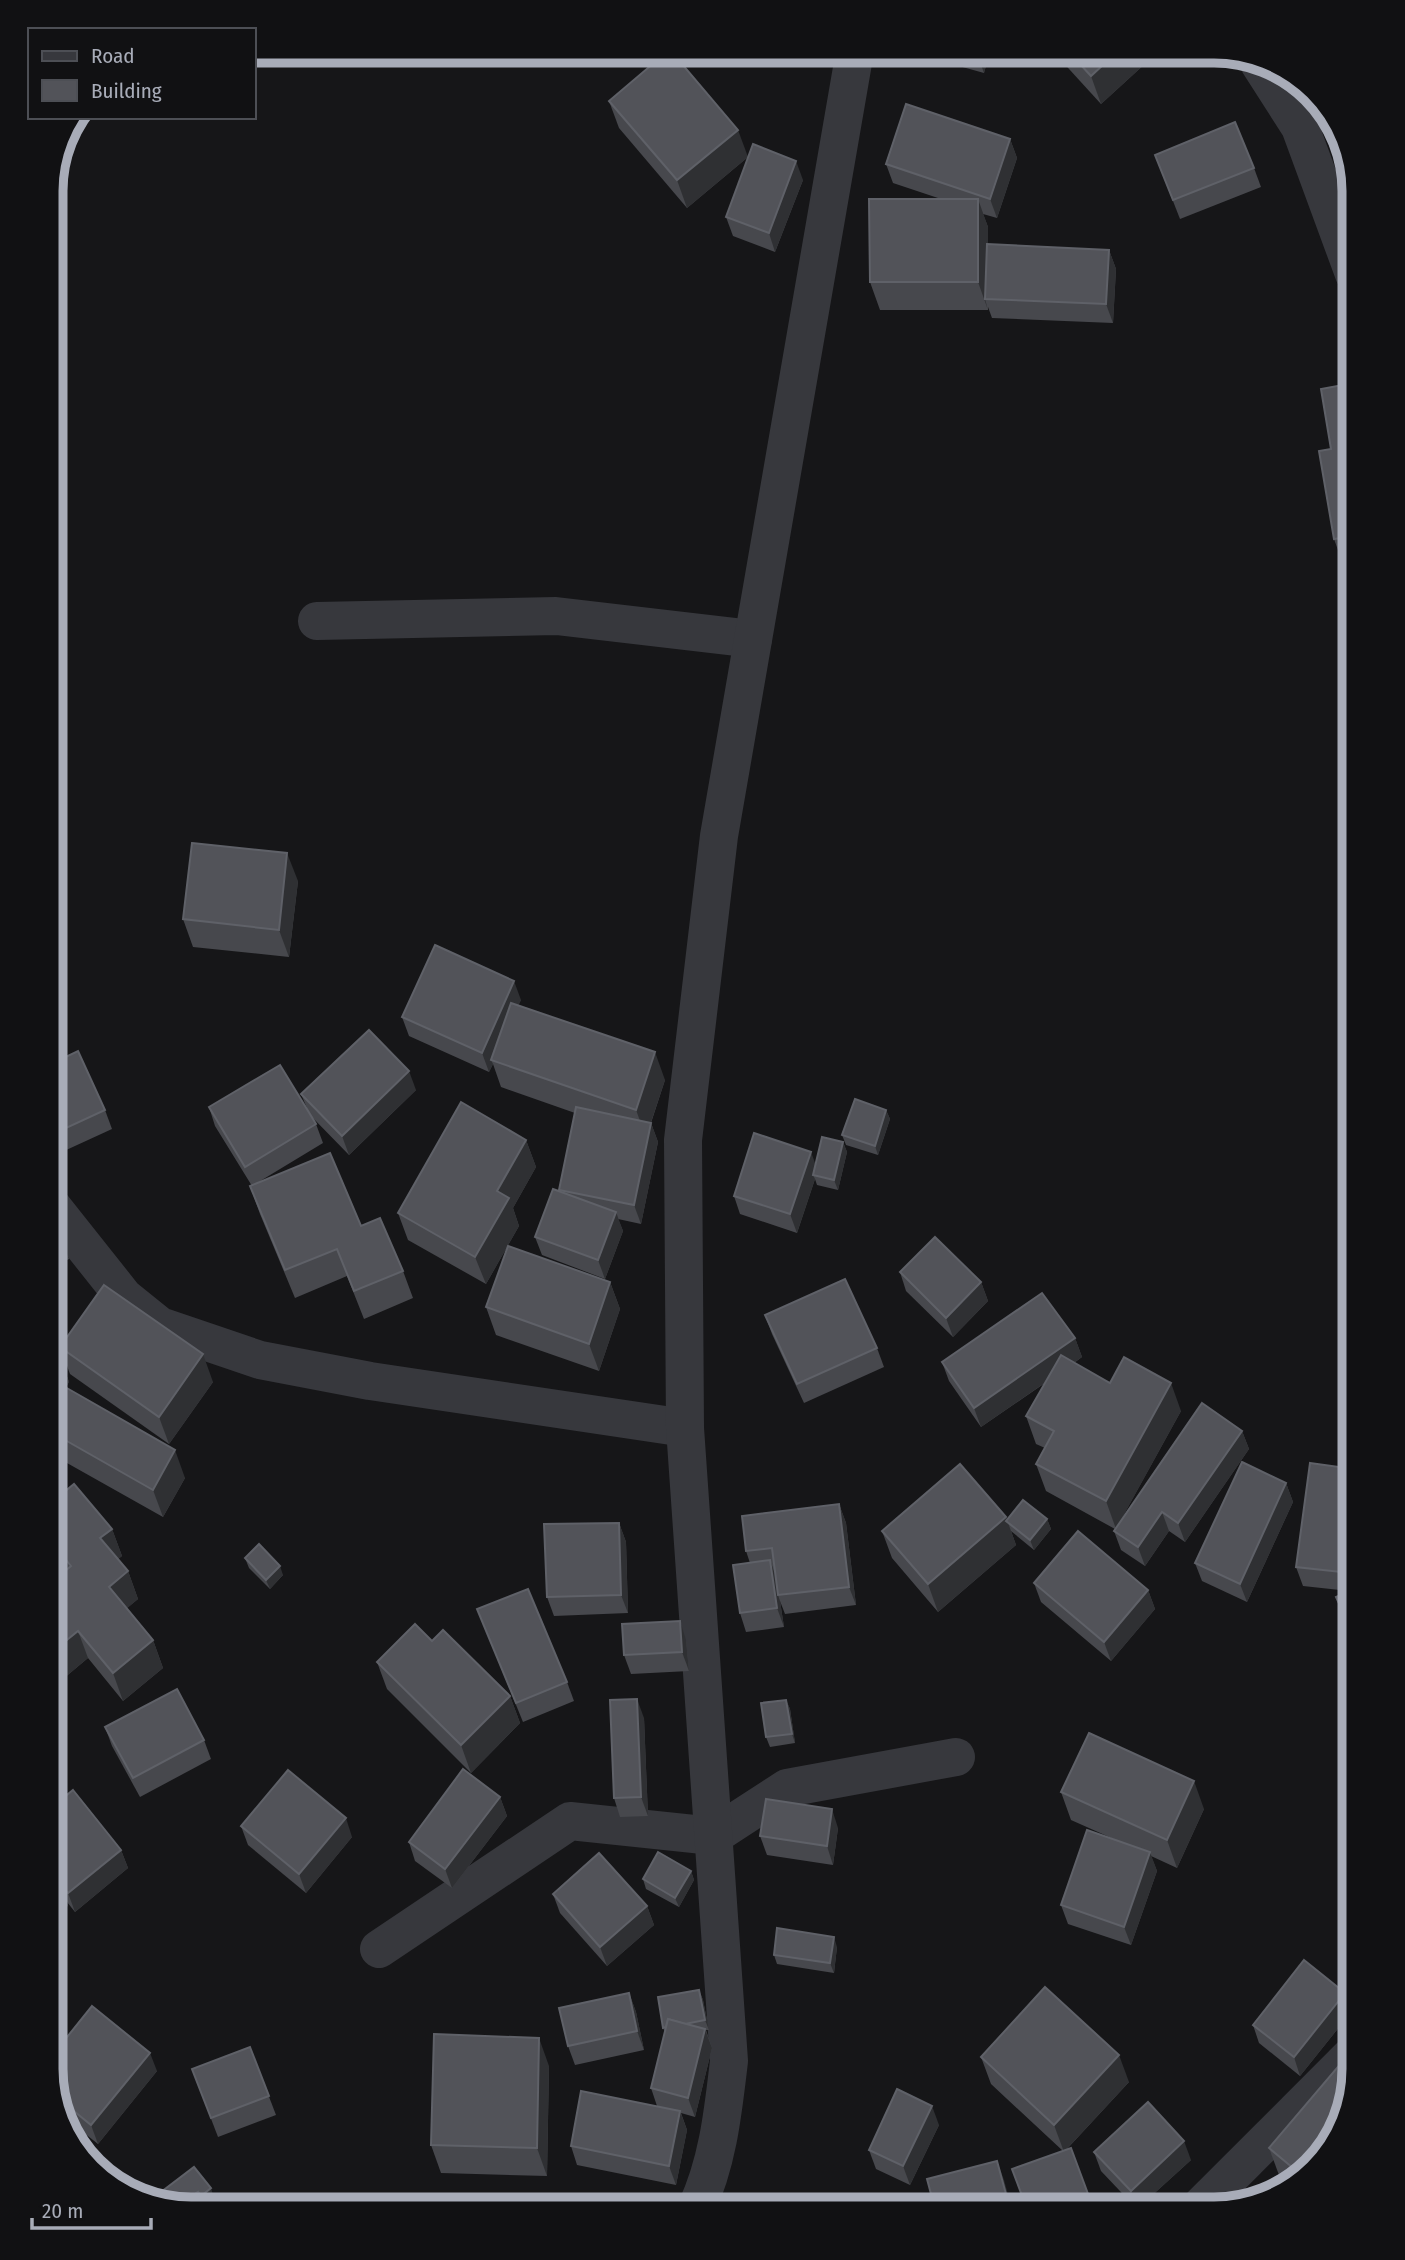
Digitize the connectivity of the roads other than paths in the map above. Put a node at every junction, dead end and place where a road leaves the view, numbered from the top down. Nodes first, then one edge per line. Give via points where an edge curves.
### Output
1 (853, 63) edge
2 (1266, 74) edge
3 (1342, 241) edge
4 (317, 621) dead end
5 (753, 639) junction
6 (63, 1220) edge
7 (124, 1297) junction
8 (93, 1323) edge
9 (685, 1428) junction
10 (956, 1757) dead end
11 (713, 1836) junction
12 (379, 1949) dead end
13 (1342, 2065) edge
14 (702, 2197) edge
15 (1210, 2197) edge

1 - 5 street
2 - 3 street via 1300,127
4 - 5 street via 556,615
5 - 9 street via 719,836 683,1140
6 - 7 street
7 - 8 street
7 - 9 street via 160,1326 260,1360
9 - 11 street
10 - 11 street via 787,1788
11 - 12 street via 570,1821
11 - 14 street via 729,2061 721,2127
13 - 15 street

